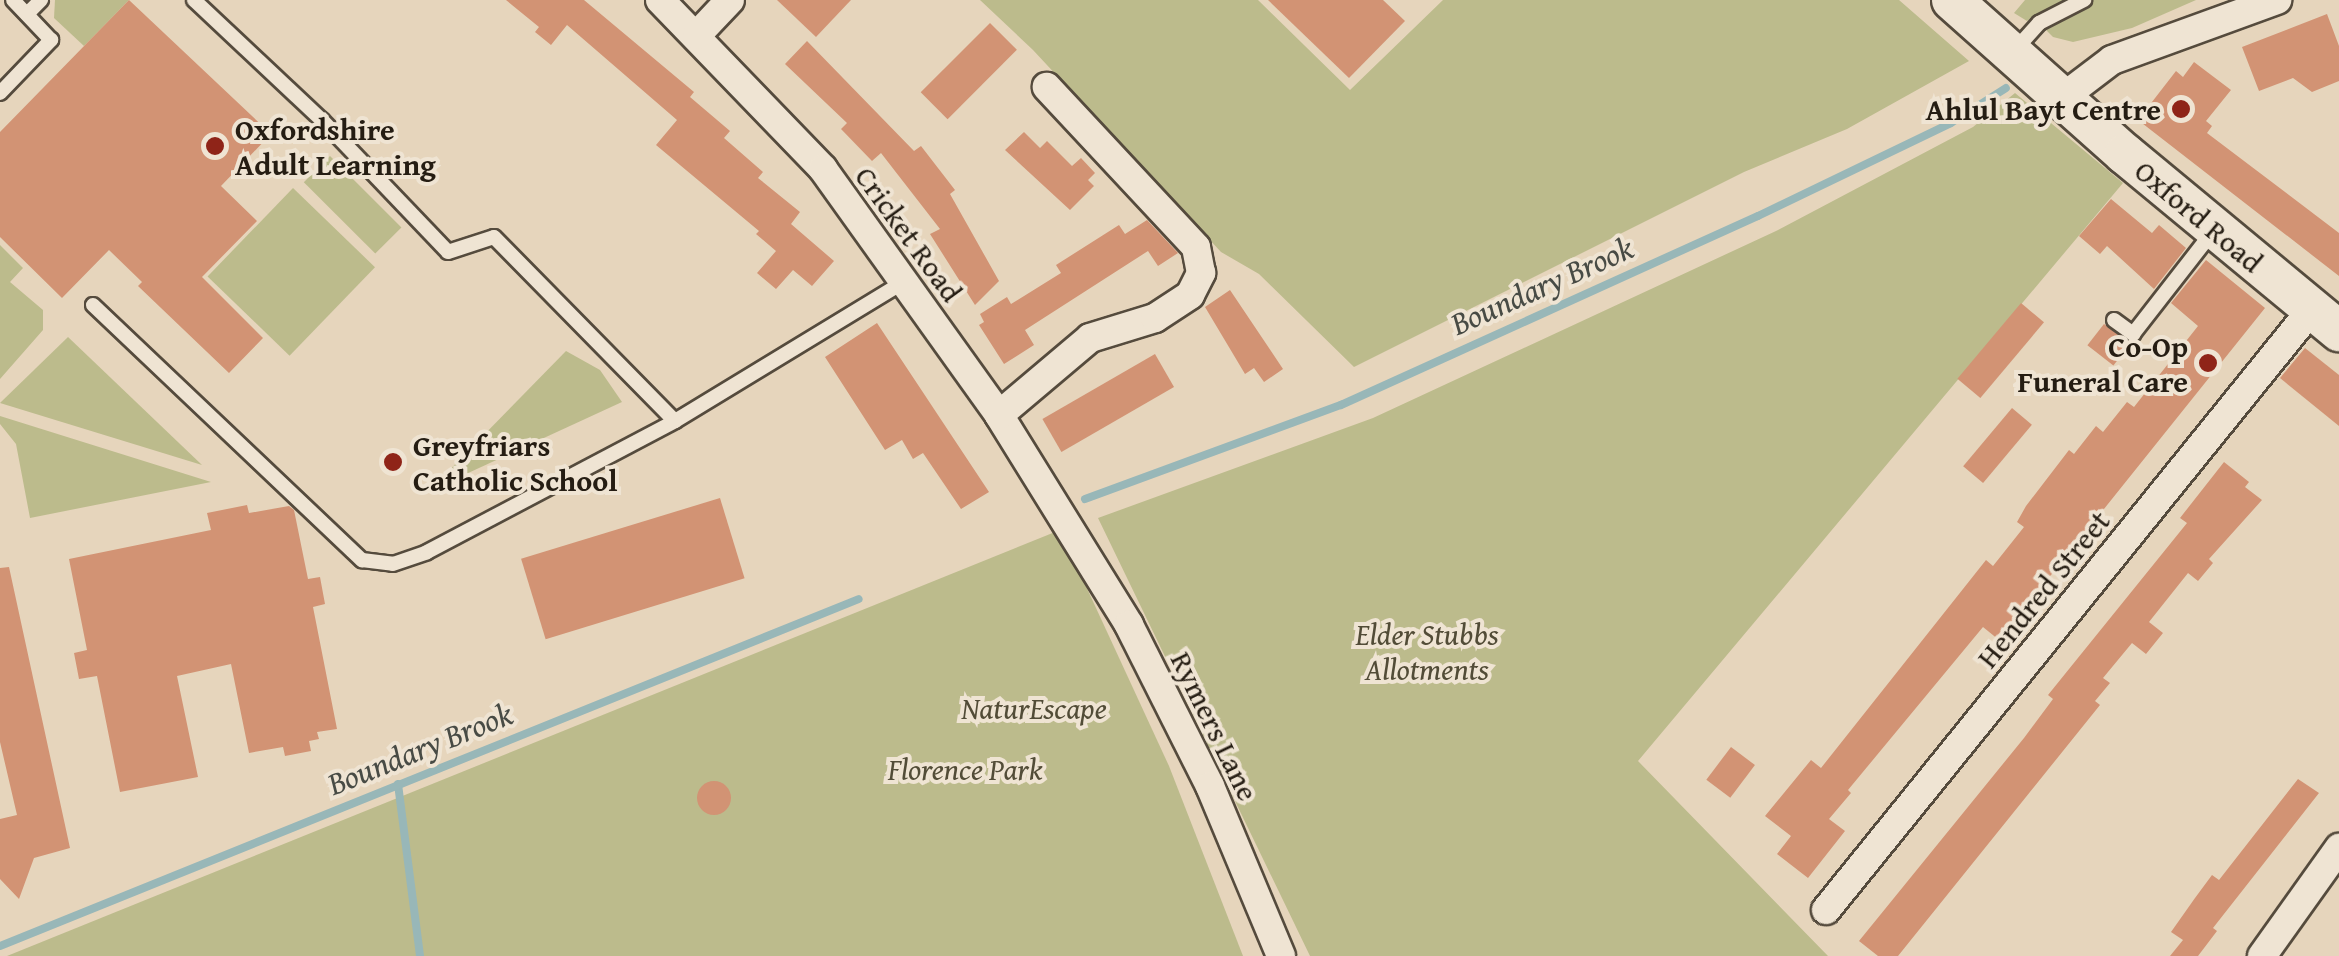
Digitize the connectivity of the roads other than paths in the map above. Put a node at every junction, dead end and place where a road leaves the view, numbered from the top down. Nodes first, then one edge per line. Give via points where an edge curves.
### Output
1 (13, 0) edge
2 (41, 0) edge
3 (194, 0) edge
4 (660, 0) edge
5 (730, 0) edge
6 (1952, 0) edge
7 (2084, 0) edge
8 (2277, 0) edge
9 (28, 14) junction
10 (697, 35) junction
11 (2014, 52) junction
12 (1047, 87) dead end
13 (0, 93) edge
14 (2062, 98) junction
15 (2215, 229) junction
16 (904, 282) junction
17 (92, 305) dead end
18 (2114, 320) dead end
19 (2326, 320) edge
20 (1000, 415) junction
21 (675, 421) junction
22 (1073, 532) joint
23 (2339, 848) edge
24 (1826, 910) dead end
25 (1281, 956) edge
26 (2262, 956) edge

1 - 9 lane
2 - 9 lane
3 - 21 lane via 448,252 494,237
4 - 10 street, Cricket Road
5 - 10 street
6 - 11 main road, Oxford Road
7 - 11 lane via 2040,23
8 - 14 street via 2112,60
9 - 13 lane via 51,40
10 - 16 street, Cricket Road via 823,169
11 - 14 main road, Oxford Road
12 - 20 street via 1196,247 1201,273 1190,295 1154,318 1090,338
14 - 15 main road, Oxford Road
15 - 18 lane via 2132,334
15 - 19 main road, Oxford Road
16 - 20 street, Cricket Road
16 - 21 lane
17 - 21 lane via 362,560 392,564 426,552
19 - 24 street, Hendred Street
20 - 22 street, Cricket Road
22 - 25 street, Rymers Lane via 1210,786
23 - 26 street

